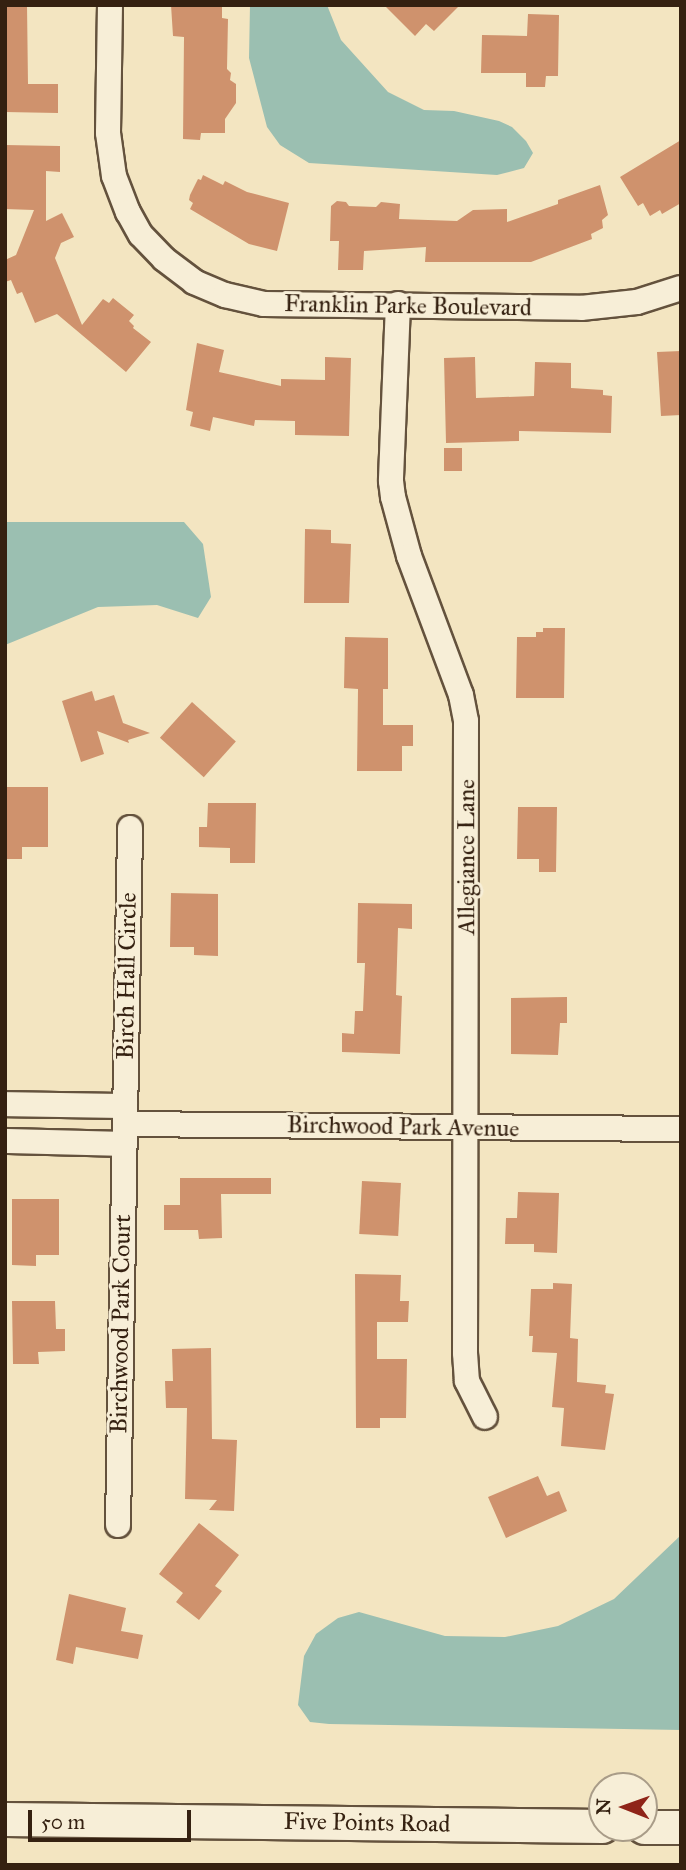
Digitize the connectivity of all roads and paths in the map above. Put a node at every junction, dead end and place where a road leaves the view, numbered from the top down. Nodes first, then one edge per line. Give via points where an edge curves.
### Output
1 (110, 5) edge
2 (681, 288) edge
3 (398, 304) junction
4 (130, 828) dead end
5 (5, 1104) edge
6 (125, 1124) junction
7 (466, 1128) junction
8 (681, 1129) edge
9 (5, 1141) edge
10 (485, 1417) dead end
11 (118, 1525) dead end
12 (5, 1819) edge
13 (588, 1826) edge
14 (658, 1827) edge
15 (681, 1827) edge

1 - 3 street, Franklin Parke Boulevard via 108,134 114,177 128,212 150,245 189,279 246,301
2 - 3 street, Franklin Parke Boulevard via 637,302 594,308
3 - 7 street, Allegiance Lane via 393,497 466,721
4 - 6 street, Birch Hall Circle
5 - 6 street, Birchwood Park Avenue
6 - 7 street, Birchwood Park Avenue
6 - 9 street, Birchwood Park Avenue
6 - 11 street, Birchwood Park Court
7 - 8 street, Birchwood Park Avenue
7 - 10 street, Allegiance Lane via 465,1353 467,1381
12 - 13 street, Five Points Road
14 - 15 street

